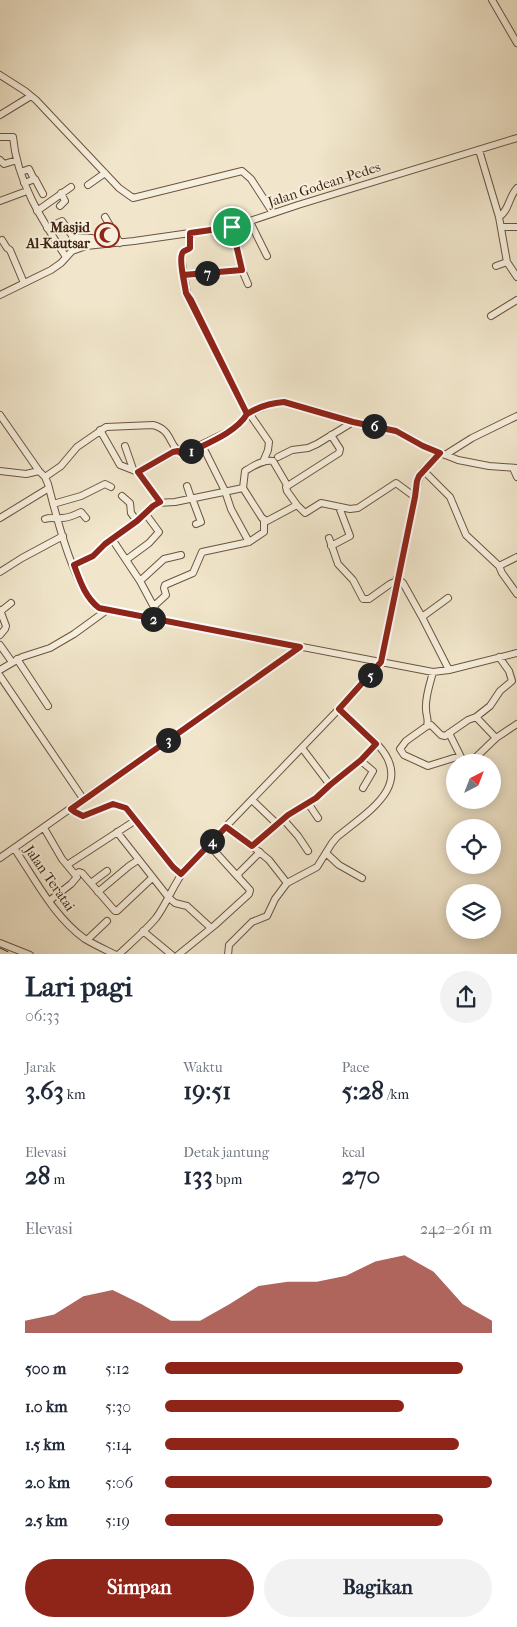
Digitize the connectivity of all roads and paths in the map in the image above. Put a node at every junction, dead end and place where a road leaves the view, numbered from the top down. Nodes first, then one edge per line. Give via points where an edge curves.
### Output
1 (492, 0) edge
2 (517, 43) edge
3 (0, 75) edge
4 (31, 96) junction
5 (0, 115) edge
6 (0, 137) edge
7 (517, 138) edge
8 (480, 150) junction
9 (0, 160) edge
10 (17, 160) junction
11 (21, 172) junction
12 (105, 173) junction
13 (34, 179) junction
14 (24, 184) junction
15 (88, 184) dead end
16 (71, 187) dead end
17 (27, 191) junction
18 (516, 191) edge
19 (61, 193) junction
20 (43, 194) dead end
21 (0, 201) edge
22 (60, 206) dead end
23 (37, 210) junction
24 (273, 213) junction
25 (105, 217) dead end
26 (499, 217) junction
27 (250, 222) junction
28 (232, 227) junction
29 (517, 227) edge
30 (47, 228) junction
31 (501, 228) junction
32 (190, 233) junction
33 (2, 240) dead end
34 (120, 243) junction
35 (95, 245) junction
36 (267, 256) dead end
37 (66, 257) junction
38 (507, 262) junction
39 (496, 266) dead end
40 (242, 270) junction
41 (516, 274) edge
42 (183, 275) junction
43 (24, 283) junction
44 (248, 284) dead end
45 (0, 295) edge
46 (517, 300) edge
47 (491, 316) dead end
48 (248, 413) junction
49 (0, 415) edge
50 (517, 416) edge
51 (353, 422) junction
52 (100, 430) junction
53 (331, 435) junction
54 (202, 445) junction
55 (125, 446) dead end
56 (178, 451) junction
57 (443, 454) junction
58 (278, 457) dead end
59 (263, 462) junction
60 (515, 468) edge
61 (423, 470) junction
62 (39, 471) junction
63 (136, 471) junction
64 (0, 472) edge
65 (45, 477) junction
66 (517, 477) edge
67 (287, 485) junction
68 (187, 486) dead end
69 (49, 488) junction
70 (111, 488) dead end
71 (243, 488) junction
72 (225, 492) junction
73 (122, 496) dead end
74 (415, 497) junction
75 (192, 498) junction
76 (160, 502) junction
77 (53, 504) junction
78 (297, 505) junction
79 (338, 507) junction
80 (145, 513) junction
81 (0, 518) edge
82 (57, 518) junction
83 (86, 518) dead end
84 (45, 519) dead end
85 (264, 520) junction
86 (137, 521) junction
87 (196, 524) dead end
88 (63, 536) junction
89 (329, 538) dead end
90 (112, 539) junction
91 (249, 542) junction
92 (331, 546) junction
93 (181, 555) dead end
94 (517, 557) edge
95 (126, 560) junction
96 (74, 565) junction
97 (499, 566) junction
98 (0, 572) edge
99 (397, 579) junction
100 (140, 580) junction
101 (517, 594) edge
102 (448, 598) dead end
103 (11, 603) dead end
104 (154, 606) junction
105 (0, 610) edge
106 (107, 610) junction
107 (422, 617) junction
108 (164, 621) junction
109 (0, 635) edge
110 (0, 645) edge
111 (300, 647) junction
112 (517, 653) edge
113 (499, 657) junction
114 (14, 660) junction
115 (381, 662) junction
116 (0, 670) edge
117 (449, 670) junction
118 (432, 672) junction
119 (0, 676) edge
120 (48, 706) dead end
121 (339, 709) junction
122 (476, 717) junction
123 (517, 724) edge
124 (427, 726) junction
125 (449, 733) junction
126 (496, 738) junction
127 (376, 744) junction
128 (302, 748) junction
129 (459, 754) edge
130 (479, 754) edge
131 (361, 760) junction
132 (446, 760) edge
133 (330, 785) junction
134 (362, 788) dead end
135 (84, 800) junction
136 (252, 800) junction
137 (308, 803) junction
138 (71, 809) junction
139 (318, 818) dead end
140 (136, 820) junction
141 (280, 822) junction
142 (226, 827) junction
143 (44, 828) junction
144 (117, 832) junction
145 (209, 845) junction
146 (252, 846) junction
147 (14, 848) junction
148 (308, 851) dead end
149 (260, 852) junction
150 (326, 853) junction
151 (0, 858) edge
152 (138, 860) junction
153 (67, 865) junction
154 (107, 871) dead end
155 (76, 874) junction
156 (181, 874) junction
157 (152, 878) junction
158 (239, 878) junction
159 (362, 878) dead end
160 (91, 883) junction
161 (287, 883) junction
162 (98, 892) junction
163 (169, 898) junction
164 (49, 901) junction
165 (107, 921) dead end
166 (211, 928) junction
167 (143, 931) junction
168 (87, 940) junction
169 (0, 943) edge
170 (30, 954) edge
171 (117, 954) edge
172 (172, 954) edge
173 (178, 954) edge
174 (228, 954) edge

1 - 2 street
3 - 4 street
4 - 5 street
4 - 12 street
6 - 10 street via 15,137
7 - 8 street, Jalan Godean-Pedes
8 - 24 street, Jalan Godean-Pedes
8 - 26 street
9 - 10 street via 4,164
10 - 11 street
11 - 13 street via 29,169
11 - 14 street
12 - 15 street
12 - 24 street via 133,198 242,171
13 - 14 street
13 - 20 street
14 - 17 street
16 - 19 street
17 - 21 street
17 - 23 street
18 - 26 street
19 - 22 street via 65,201
19 - 23 street
23 - 30 street
24 - 27 street, Jalan Godean-Pedes
25 - 34 street
26 - 31 street
27 - 28 street, Jalan Godean-Pedes
27 - 36 street
28 - 32 street, Jalan Godean-Pedes
28 - 40 street
29 - 31 street
30 - 35 street via 62,221 73,237 92,238
30 - 37 street
31 - 38 street
32 - 34 street, Jalan Godean-Pedes
32 - 42 street via 190,248 181,256
33 - 43 street via 10,250
34 - 35 street, Jalan Godean-Pedes
35 - 37 street, Jalan Godean-Pedes via 79,248
37 - 43 street, Jalan Godean-Pedes via 54,268
38 - 39 street
38 - 41 street
40 - 42 street
40 - 44 street
42 - 48 street via 186,293
43 - 45 street, Jalan Godean-Pedes
46 - 47 street
48 - 51 street via 284,402
48 - 54 street via 239,425
48 - 59 street via 269,442
49 - 62 street
50 - 57 street
51 - 53 street
51 - 57 street via 396,431
52 - 56 street via 112,426 160,426
52 - 63 street via 120,465
52 - 65 street
53 - 58 street via 308,448 292,450
53 - 67 street via 340,449 339,453
54 - 56 street via 186,454
54 - 72 street
55 - 63 street
56 - 63 street
57 - 60 street via 458,460
57 - 61 street
59 - 67 street via 273,461
59 - 71 street via 245,470
60 - 66 street
61 - 74 street via 417,481
61 - 97 street via 450,497 466,535
62 - 64 street via 26,474
62 - 65 street
63 - 76 street
65 - 69 street
67 - 78 street via 287,491
68 - 75 street
69 - 77 street
69 - 81 street
70 - 77 street via 105,484 81,496
71 - 72 street
71 - 85 street
72 - 75 street
72 - 91 street
73 - 86 street via 130,503 131,513
74 - 79 street via 396,484 358,508
74 - 99 street
75 - 76 street
75 - 87 street via 201,522
76 - 80 street
77 - 82 street
78 - 79 street via 305,514 322,503
78 - 85 street
79 - 92 street via 350,535
80 - 86 street
80 - 95 street via 159,532
82 - 83 street via 81,512
82 - 84 street
82 - 88 street
85 - 91 street via 264,532
86 - 90 street
88 - 96 street
88 - 98 street
89 - 92 street
90 - 95 street
90 - 96 street via 93,556
91 - 104 street via 202,552 193,573 165,585 166,595
92 - 99 street via 338,564 365,600
93 - 100 street via 164,559
94 - 97 street
95 - 100 street
96 - 106 street via 90,599 99,608
97 - 101 street
99 - 107 street
99 - 115 street
100 - 104 street
102 - 107 street
103 - 105 street
104 - 108 street
105 - 109 street via 6,626
106 - 108 street
106 - 114 street via 50,648
107 - 117 street
108 - 111 street
110 - 114 street
111 - 115 street
111 - 135 street
112 - 113 street
113 - 117 street
113 - 122 street via 512,681
114 - 116 street
114 - 120 street
115 - 118 street
115 - 121 street, Jalan Teratai
117 - 118 street
118 - 124 street via 427,695
119 - 135 street
121 - 127 street
121 - 128 street, Jalan Teratai
122 - 125 street
122 - 126 street
123 - 126 street
124 - 125 street via 432,726 442,736
124 - 132 street via 400,751 428,766
125 - 129 street
126 - 130 street
127 - 131 street
127 - 150 street via 392,770 388,790 378,803 337,837
128 - 133 street
128 - 136 street, Jalan Teratai
131 - 133 street
131 - 134 street via 372,771
133 - 137 street
135 - 138 street
136 - 141 street
136 - 142 street, Jalan Teratai
137 - 139 street
137 - 141 street
138 - 140 street via 83,816 113,804 126,808
138 - 143 street
140 - 144 street
140 - 156 street
141 - 146 street
141 - 148 street via 298,836
142 - 145 street, Jalan Teratai
142 - 146 street
143 - 147 street
143 - 153 street
144 - 152 street
144 - 153 street
145 - 156 street, Jalan Teratai
145 - 158 street
146 - 149 street
147 - 151 street
147 - 164 street, Jalan Teratai
149 - 158 street via 240,871
149 - 161 street
150 - 159 street
150 - 161 street via 317,866
152 - 157 street
152 - 162 street
153 - 155 street
154 - 160 street
155 - 160 street via 81,872
155 - 164 street via 75,881
156 - 163 street, Jalan Teratai
157 - 162 street via 116,911
157 - 163 street
158 - 166 street via 251,892
160 - 162 street
161 - 174 street via 267,916 252,922 229,945
163 - 166 street via 190,908
163 - 167 street, Jalan Teratai
164 - 168 street, Jalan Teratai
165 - 168 street
166 - 173 street
167 - 171 street, Jalan Teratai
167 - 172 street
168 - 171 street, Jalan Teratai
169 - 170 street

